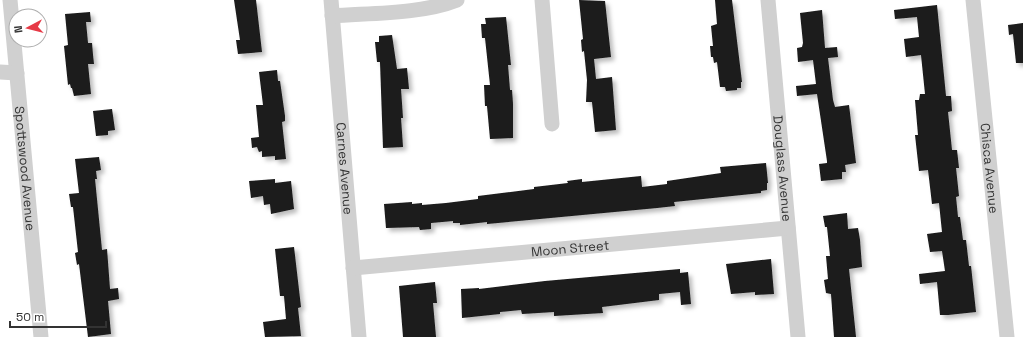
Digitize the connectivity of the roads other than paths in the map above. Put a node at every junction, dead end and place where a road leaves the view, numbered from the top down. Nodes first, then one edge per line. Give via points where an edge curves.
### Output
1 (10, 0) edge
2 (331, 0) edge
3 (457, 0) edge
4 (542, 0) edge
5 (768, 0) edge
6 (973, 0) edge
7 (332, 16) junction
8 (0, 72) edge
9 (17, 73) junction
10 (552, 124) dead end
11 (788, 228) junction
12 (352, 268) junction
13 (40, 337) edge
14 (359, 337) edge
15 (798, 337) edge
16 (1008, 337) edge

1 - 9 street, Spottswood Avenue
2 - 7 street, Carnes Avenue
3 - 7 street via 442,6 422,9
4 - 10 street
5 - 11 street, Douglass Avenue
6 - 16 street, Chisca Avenue
7 - 12 street, Carnes Avenue
8 - 9 street
9 - 13 street, Spottswood Avenue
11 - 12 street, Moon Street
11 - 15 street, Douglass Avenue
12 - 14 street, Carnes Avenue

